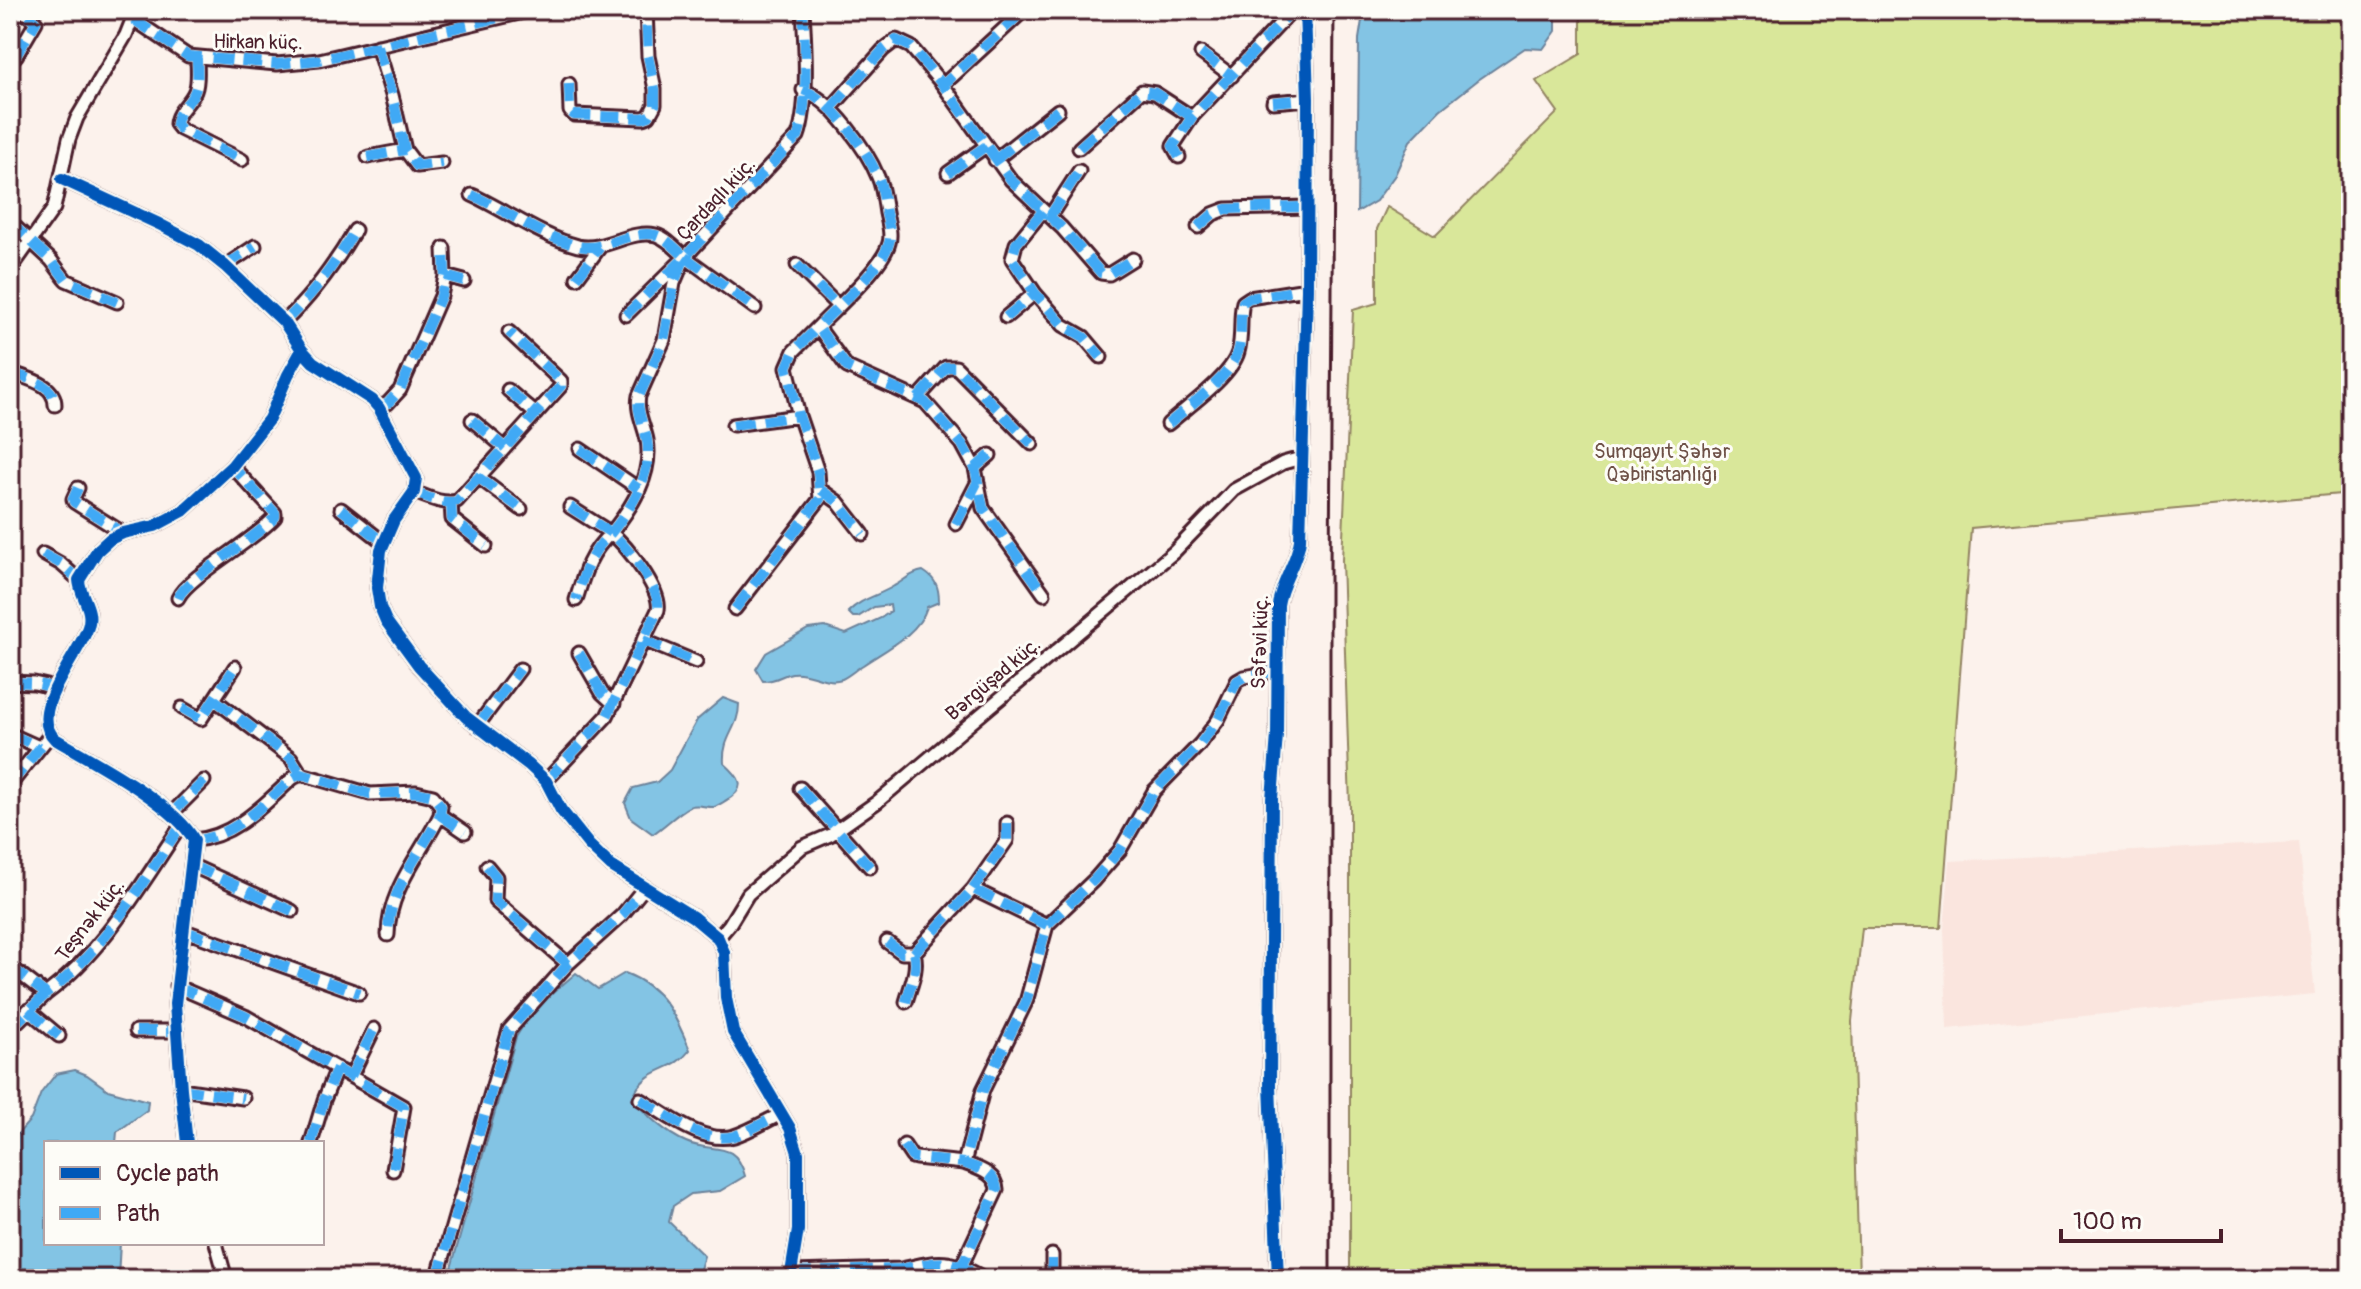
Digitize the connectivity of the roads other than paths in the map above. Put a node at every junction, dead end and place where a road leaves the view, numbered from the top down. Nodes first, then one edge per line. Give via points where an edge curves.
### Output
1 (22, 10) edge
2 (532, 10) edge
3 (646, 10) edge
4 (803, 10) edge
5 (1293, 10) edge
6 (1305, 10) edge
7 (135, 15) edge
8 (1019, 15) dead end
9 (377, 46) junction
10 (1201, 53) dead end
11 (16, 56) dead end
12 (197, 58) junction
13 (1232, 76) junction
14 (569, 84) dead end
15 (943, 85) junction
16 (803, 90) junction
17 (1308, 99) junction
18 (1273, 102) dead end
19 (832, 107) junction
20 (1058, 110) dead end
21 (1192, 117) junction
22 (986, 146) junction
23 (1079, 148) dead end
24 (405, 150) junction
25 (368, 157) dead end
26 (1179, 157) dead end
27 (242, 160) dead end
28 (995, 160) junction
29 (442, 163) dead end
30 (1079, 171) dead end
31 (948, 173) dead end
32 (62, 179) junction
33 (472, 195) dead end
34 (1307, 207) junction
35 (1047, 214) junction
36 (10, 222) edge
37 (1198, 227) dead end
38 (355, 230) dead end
39 (32, 242) junction
40 (255, 246) dead end
41 (600, 247) junction
42 (444, 248) dead end
43 (685, 257) junction
44 (1133, 259) dead end
45 (797, 265) dead end
46 (225, 266) junction
47 (10, 270) edge
48 (445, 276) junction
49 (577, 278) dead end
50 (464, 281) dead end
51 (1307, 289) junction
52 (1035, 293) junction
53 (117, 302) dead end
54 (838, 306) junction
55 (755, 308) dead end
56 (626, 315) dead end
57 (1006, 317) dead end
58 (284, 322) junction
59 (818, 327) junction
60 (509, 332) dead end
61 (302, 350) junction
62 (1101, 357) dead end
63 (10, 372) edge
64 (508, 390) dead end
65 (918, 398) junction
66 (55, 405) dead end
67 (379, 408) junction
68 (536, 414) junction
69 (799, 416) junction
70 (472, 420) dead end
71 (1168, 424) dead end
72 (733, 425) dead end
73 (1032, 444) dead end
74 (505, 448) junction
75 (580, 449) dead end
76 (990, 455) dead end
77 (1301, 458) junction
78 (232, 466) junction
79 (975, 468) junction
80 (478, 477) junction
81 (977, 483) junction
82 (78, 488) dead end
83 (639, 489) junction
84 (821, 490) junction
85 (414, 492) junction
86 (451, 502) junction
87 (570, 507) dead end
88 (341, 509) dead end
89 (521, 509) dead end
90 (956, 524) dead end
91 (123, 533) junction
92 (611, 533) junction
93 (863, 534) dead end
94 (383, 542) junction
95 (486, 546) dead end
96 (43, 554) dead end
97 (79, 580) junction
98 (1044, 594) dead end
99 (178, 598) dead end
100 (576, 600) dead end
101 (735, 609) dead end
102 (643, 640) junction
103 (579, 653) dead end
104 (696, 662) dead end
105 (235, 667) dead end
106 (520, 669) dead end
107 (1277, 671) junction
108 (10, 682) edge
109 (56, 688) junction
110 (215, 700) junction
111 (614, 704) junction
112 (182, 708) dead end
113 (477, 726) junction
114 (10, 734) edge
115 (50, 735) junction
116 (39, 747) junction
117 (301, 774) junction
118 (204, 781) dead end
119 (546, 781) junction
120 (10, 785) edge
121 (800, 788) dead end
122 (171, 814) junction
123 (440, 815) junction
124 (1007, 823) dead end
125 (182, 824) junction
126 (838, 830) junction
127 (465, 832) dead end
128 (194, 840) junction
129 (193, 866) junction
130 (487, 866) dead end
131 (870, 867) dead end
132 (644, 888) junction
133 (973, 889) junction
134 (292, 911) dead end
135 (1047, 925) junction
136 (185, 931) junction
137 (388, 935) dead end
138 (718, 938) junction
139 (887, 942) dead end
140 (914, 953) junction
141 (568, 964) junction
142 (10, 966) edge
143 (176, 986) junction
144 (359, 993) dead end
145 (46, 994) junction
146 (906, 1002) dead end
147 (28, 1010) junction
148 (10, 1029) edge
149 (374, 1029) dead end
150 (136, 1031) dead end
151 (177, 1031) junction
152 (59, 1036) dead end
153 (337, 1068) junction
154 (351, 1076) junction
155 (181, 1089) junction
156 (243, 1098) dead end
157 (640, 1099) dead end
158 (781, 1114) junction
159 (187, 1141) edge
160 (312, 1141) edge
161 (904, 1145) dead end
162 (964, 1163) junction
163 (393, 1170) dead end
164 (217, 1245) edge
165 (1052, 1255) dead end
166 (962, 1265) junction
167 (900, 1274) edge
168 (791, 1276) edge
169 (226, 1279) edge
170 (437, 1279) edge
171 (985, 1279) edge
172 (1052, 1279) edge
173 (1278, 1279) edge

1 - 11 street via 36,22
2 - 9 street, Hirkan küç.
3 - 14 street via 655,89 649,116 574,115
4 - 16 street, Çardaqlı küç.
5 - 13 street
6 - 17 street, Səfəvi küç.
7 - 12 street, Hirkan küç. via 181,52
7 - 32 street via 77,118
8 - 15 street
9 - 12 street, Hirkan küç. via 297,63
9 - 24 street
10 - 13 street
12 - 27 street via 197,86 176,124
13 - 21 street
15 - 19 street via 911,47 896,40
15 - 22 street
16 - 19 street
16 - 43 street, Çardaqlı küç. via 798,136
17 - 18 street
17 - 34 street, Səfəvi küç.
19 - 54 street via 879,179 891,234 879,263
20 - 28 street
21 - 23 street via 1155,93 1142,91
21 - 26 street via 1173,146
22 - 28 street
22 - 31 street
24 - 25 street
24 - 29 street via 417,166
28 - 35 street
30 - 35 street
32 - 39 street via 54,208
32 - 46 street via 199,245
33 - 41 street via 549,235
34 - 37 street via 1226,209
34 - 51 street, Səfəvi küç.
35 - 44 street via 1101,273 1109,274
35 - 52 street via 1012,251
36 - 39 street
38 - 58 street via 335,263
39 - 47 street
39 - 53 street via 66,280
40 - 46 street
41 - 43 street via 654,235
41 - 49 street
42 - 48 street
43 - 55 street
43 - 56 street
43 - 83 street, Çardaqlı küç. via 674,283 664,340 637,404 649,453
45 - 54 street
46 - 58 street
48 - 50 street
48 - 67 street via 413,363 395,396
51 - 71 street via 1243,302 1235,361
51 - 77 street, Səfəvi küç.
52 - 57 street
52 - 62 street
54 - 59 street
58 - 61 street
59 - 65 street via 847,367
59 - 69 street via 788,360
60 - 68 street via 561,381
61 - 67 street
61 - 78 street via 269,419
63 - 66 street via 46,386
64 - 68 street
65 - 73 street via 946,367 956,367
65 - 79 street via 962,444
67 - 85 street via 413,469
68 - 74 street
69 - 72 street
69 - 84 street
70 - 74 street
74 - 80 street
75 - 83 street
76 - 79 street
77 - 107 street, Səfəvi küç. via 1300,540 1280,593
77 - 126 street, Bərgüşad küç. via 1234,490 1174,552
78 - 91 street via 183,511 155,526
78 - 99 street via 275,517 187,585
79 - 81 street
80 - 86 street
80 - 89 street
81 - 90 street
81 - 98 street via 983,508
82 - 91 street via 74,502
83 - 92 street, Çardaqlı küç.
84 - 93 street via 838,502
84 - 101 street via 812,511
85 - 86 street
85 - 94 street
86 - 95 street via 452,519
87 - 92 street
88 - 94 street
91 - 97 street via 97,551
92 - 100 street, Çardaqlı küç. via 593,552
92 - 102 street via 660,601
94 - 113 street via 377,588 386,621 419,666
96 - 97 street
97 - 109 street via 90,612 88,628
102 - 104 street
102 - 111 street
103 - 111 street
105 - 110 street
106 - 113 street
107 - 135 street via 1237,681 1218,720 1154,791 1120,850
107 - 173 street, Səfəvi küç. via 1270,1085
108 - 109 street
109 - 115 street via 46,713
110 - 112 street via 201,719
110 - 117 street via 291,758
111 - 119 street
113 - 119 street
114 - 116 street
115 - 116 street
115 - 122 street
116 - 120 street
117 - 123 street via 370,794 426,793 438,800
117 - 128 street via 242,822 217,836
118 - 122 street
119 - 132 street via 589,845
121 - 126 street
122 - 125 street
123 - 127 street
123 - 137 street via 394,899
124 - 133 street via 1007,840
125 - 128 street
125 - 145 street, Teşnək küç. via 93,952
126 - 131 street
126 - 138 street, Bərgüşad küç. via 802,847 748,894
128 - 129 street
129 - 134 street
129 - 136 street
130 - 141 street via 496,877 495,901
132 - 138 street
132 - 141 street
133 - 135 street
133 - 140 street
135 - 162 street via 1026,1002 983,1090
136 - 143 street
136 - 144 street
138 - 158 street via 733,1032
139 - 140 street via 902,953
140 - 146 street via 917,961
141 - 170 street via 509,1030
142 - 145 street
143 - 151 street
143 - 153 street via 245,1016
145 - 147 street, Teşnək küç.
147 - 148 street, Teşnək küç.
147 - 152 street
149 - 154 street
150 - 151 street
151 - 155 street
153 - 154 street
153 - 160 street
154 - 163 street via 404,1107
155 - 156 street
155 - 159 street
157 - 158 street via 687,1127 723,1137
158 - 168 street via 798,1153 798,1230
161 - 162 street via 912,1157
162 - 166 street via 993,1176 997,1190
164 - 169 street
165 - 172 street
166 - 167 street via 938,1262
166 - 171 street
167 - 168 street

